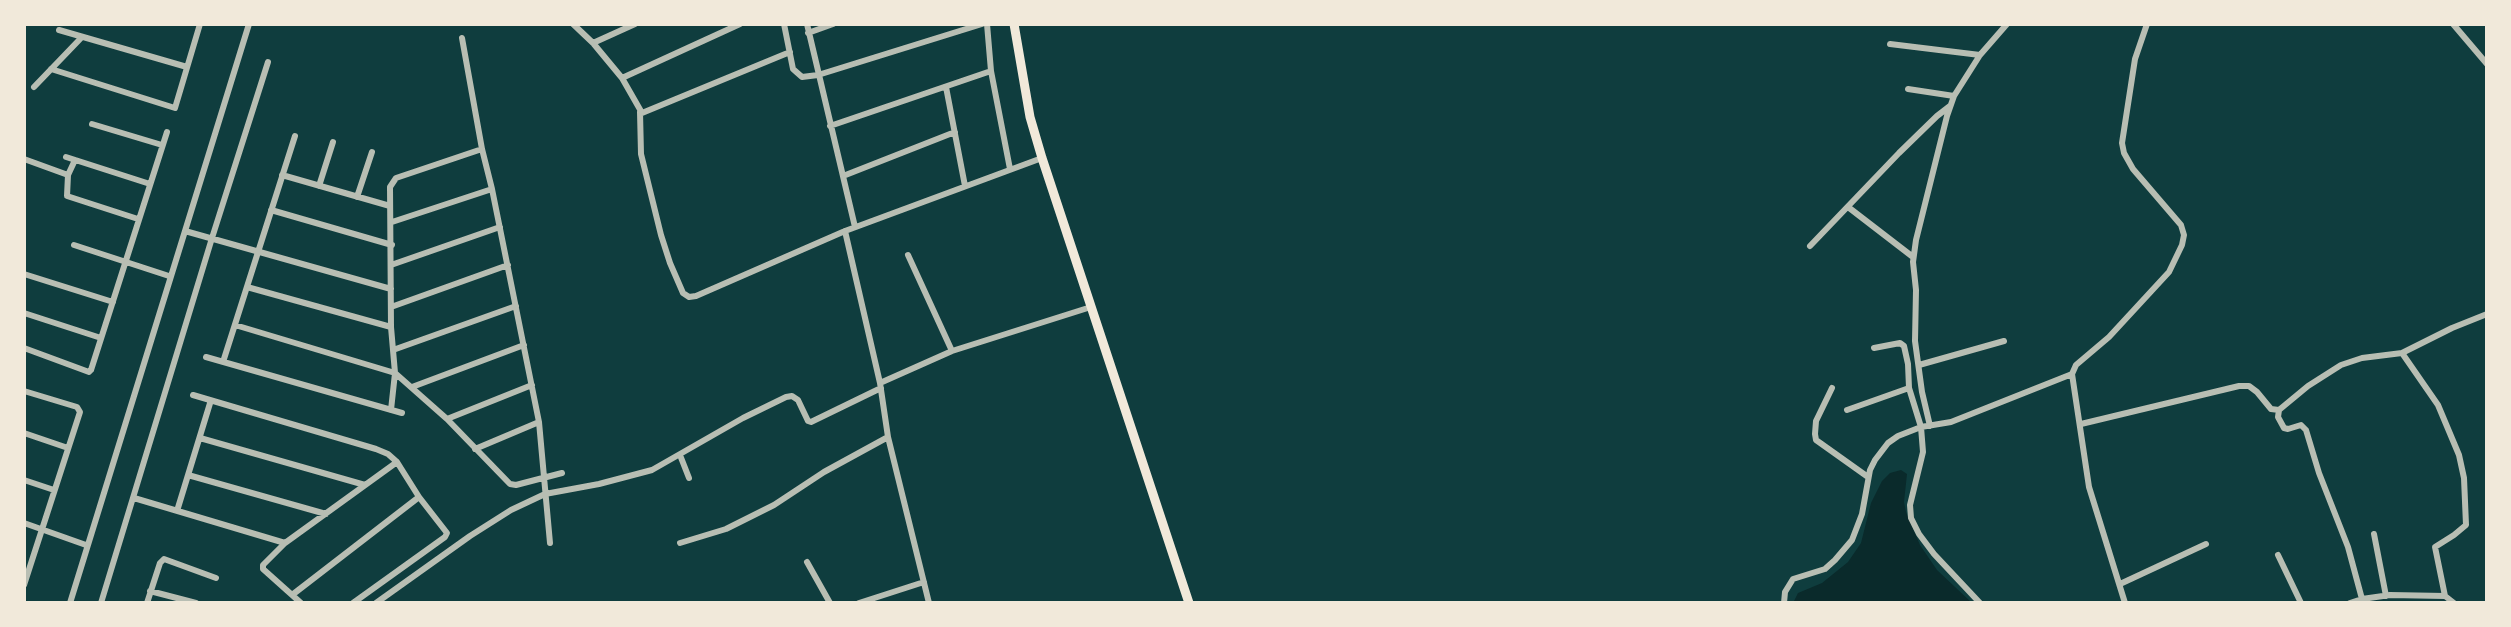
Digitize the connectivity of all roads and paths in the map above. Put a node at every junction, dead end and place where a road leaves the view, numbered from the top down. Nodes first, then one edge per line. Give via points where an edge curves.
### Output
1 (190, 24) edge
2 (249, 24) edge
3 (573, 24) edge
4 (635, 24) edge
5 (740, 24) edge
6 (784, 24) edge
7 (807, 24) edge
8 (833, 24) edge
9 (984, 24) edge
10 (1014, 24) edge
11 (2007, 24) edge
12 (2147, 24) edge
13 (2453, 24) edge
14 (200, 26) edge
15 (59, 30) dead end
16 (808, 33) junction
17 (82, 37) junction
18 (462, 38) dead end
19 (593, 43) junction
20 (1890, 44) dead end
21 (790, 52) junction
22 (1980, 55) junction
23 (268, 62) dead end
24 (2487, 64) edge
25 (187, 67) junction
26 (51, 69) junction
27 (991, 71) junction
28 (818, 75) junction
29 (622, 78) junction
30 (34, 87) dead end
31 (946, 87) junction
32 (1908, 89) dead end
33 (1954, 96) junction
34 (1950, 106) junction
35 (640, 112) junction
36 (92, 124) dead end
37 (830, 126) junction
38 (167, 132) dead end
39 (955, 132) junction
40 (295, 136) dead end
41 (333, 142) dead end
42 (162, 145) junction
43 (482, 149) junction
44 (372, 152) dead end
45 (66, 157) dead end
46 (1042, 158) junction
47 (24, 159) edge
48 (75, 160) junction
49 (1010, 169) junction
50 (68, 175) junction
51 (282, 175) junction
52 (843, 176) junction
53 (150, 184) junction
54 (319, 186) junction
55 (965, 186) junction
56 (492, 189) junction
57 (357, 197) junction
58 (390, 206) junction
59 (1848, 207) junction
60 (271, 210) junction
61 (138, 219) junction
62 (392, 222) junction
63 (500, 227) junction
64 (855, 227) junction
65 (188, 231) junction
66 (845, 231) junction
67 (212, 238) junction
68 (74, 245) dead end
69 (392, 245) junction
70 (1810, 246) dead end
71 (258, 251) junction
72 (908, 255) dead end
73 (1913, 257) junction
74 (124, 261) junction
75 (391, 265) junction
76 (508, 265) junction
77 (24, 274) edge
78 (169, 276) junction
79 (247, 287) junction
80 (391, 289) junction
81 (113, 302) junction
82 (516, 306) junction
83 (391, 307) junction
84 (1091, 307) junction
85 (24, 313) edge
86 (2487, 314) edge
87 (235, 325) junction
88 (391, 327) junction
89 (101, 338) junction
90 (2004, 341) dead end
91 (524, 345) junction
92 (24, 348) edge
93 (1874, 348) dead end
94 (393, 350) junction
95 (952, 351) junction
96 (2402, 353) junction
97 (206, 357) dead end
98 (223, 362) junction
99 (1919, 365) junction
100 (395, 373) junction
101 (2072, 374) junction
102 (532, 385) junction
103 (880, 386) junction
104 (412, 387) junction
105 (1832, 388) dead end
106 (1909, 388) junction
107 (24, 391) edge
108 (193, 395) dead end
109 (211, 400) junction
110 (391, 410) junction
111 (1847, 410) dead end
112 (2279, 410) junction
113 (402, 413) dead end
114 (447, 419) junction
115 (539, 422) junction
116 (2081, 424) junction
117 (1930, 426) junction
118 (1921, 427) junction
119 (24, 433) edge
120 (888, 437) junction
121 (200, 438) junction
122 (68, 448) junction
123 (475, 449) junction
124 (680, 455) junction
125 (397, 462) junction
126 (562, 473) dead end
127 (188, 475) junction
128 (545, 476) junction
129 (1868, 477) junction
130 (689, 478) dead end
131 (24, 480) edge
132 (365, 485) junction
133 (54, 490) junction
134 (545, 494) junction
135 (419, 497) junction
136 (134, 498) junction
137 (177, 511) junction
138 (326, 514) junction
139 (24, 523) edge
140 (42, 529) junction
141 (2374, 534) dead end
142 (285, 543) junction
143 (550, 543) dead end
144 (680, 543) dead end
145 (2206, 544) dead end
146 (86, 545) junction
147 (2278, 555) dead end
148 (807, 562) dead end
149 (27, 565) edge
150 (216, 578) dead end
151 (924, 582) junction
152 (2120, 584) junction
153 (24, 585) edge
154 (150, 591) junction
155 (292, 595) junction
156 (2386, 596) junction
157 (2445, 596) junction
158 (2362, 599) junction
159 (70, 603) edge
160 (101, 603) edge
161 (147, 603) edge
162 (196, 603) edge
163 (301, 603) edge
164 (353, 603) edge
165 (376, 603) edge
166 (830, 603) edge
167 (859, 603) edge
168 (929, 603) edge
169 (1189, 603) edge
170 (1784, 603) edge
171 (1980, 603) edge
172 (2125, 603) edge
173 (2301, 603) edge
174 (2350, 603) edge
175 (2454, 603) edge

1 - 14 street
2 - 65 street
3 - 19 street
4 - 19 street
5 - 29 street
6 - 21 street
7 - 16 street
8 - 16 street
9 - 27 street
9 - 28 street
10 - 46 main road
11 - 22 street
12 - 101 street via 2135,59 2122,143 2133,169 2181,225 2182,245 2169,272
13 - 24 street
14 - 25 street
15 - 17 street
16 - 28 street
17 - 25 street
17 - 26 street
18 - 43 street
19 - 29 street
20 - 22 street
21 - 28 street via 796,73
21 - 35 street
22 - 33 street
23 - 67 street
25 - 26 street via 175,108
26 - 30 street
27 - 31 street
27 - 49 street
28 - 37 street
29 - 35 street
31 - 37 street
31 - 39 street
32 - 33 street
33 - 34 street
34 - 59 street
34 - 73 street
35 - 66 street via 641,154 661,235 689,297
36 - 42 street
37 - 52 street
38 - 42 street
39 - 52 street
39 - 55 street
40 - 51 street
41 - 54 street
42 - 53 street
43 - 56 street
43 - 58 street via 396,178
44 - 57 street
45 - 48 street
46 - 49 street
46 - 84 main road
47 - 50 street
48 - 50 street
48 - 53 street
49 - 55 street
50 - 61 street via 67,196
51 - 54 street
51 - 60 street
52 - 64 street
53 - 61 street
54 - 57 street
55 - 64 street
56 - 62 street
56 - 63 street
57 - 58 street
58 - 62 street
59 - 70 street
59 - 73 street
60 - 69 street
60 - 71 street
61 - 74 street
62 - 69 street
63 - 75 street
63 - 76 street
64 - 66 street
65 - 67 street
65 - 78 street
66 - 103 street
67 - 71 street
67 - 136 street
68 - 74 street
69 - 75 street
71 - 79 street
71 - 80 street
72 - 95 street
73 - 99 street
74 - 78 street
74 - 81 street
75 - 80 street
76 - 82 street
76 - 83 street
77 - 81 street
78 - 146 street
79 - 87 street
79 - 88 street
80 - 83 street
81 - 89 street
82 - 91 street
82 - 94 street
83 - 88 street
84 - 95 street
84 - 169 main road
85 - 89 street
86 - 96 street
87 - 98 street
87 - 100 street
88 - 94 street
89 - 92 street via 89,372
90 - 99 street
91 - 102 street
91 - 104 street
93 - 106 street via 1902,344
94 - 100 street
95 - 103 street
96 - 112 street via 2341,365
96 - 157 street via 2438,405 2464,478 2466,525 2435,547
97 - 98 street
98 - 110 street
99 - 117 street
100 - 104 street
100 - 110 street
101 - 116 street
101 - 117 street
102 - 114 street
102 - 115 street
103 - 120 street
103 - 124 street via 811,422 798,400 786,397
104 - 114 street
105 - 129 street via 1816,421 1816,440
106 - 111 street
106 - 118 street
107 - 122 street via 78,408
108 - 109 street
109 - 121 street
109 - 125 street via 376,449
110 - 113 street
112 - 116 street via 2271,409 2249,386 2239,386
112 - 158 street via 2284,428 2301,425 2306,430
114 - 123 street
115 - 123 street
115 - 128 street
116 - 152 street via 2089,487
117 - 118 street
118 - 129 street via 1888,443
118 - 171 street via 1922,460 1911,518 1934,554
119 - 122 street
120 - 144 street via 774,505 726,529
120 - 151 street
121 - 127 street
121 - 132 street
122 - 133 street
123 - 128 street via 512,485
124 - 130 street
124 - 134 street via 652,470
125 - 132 street
125 - 135 street
126 - 128 street
127 - 137 street
127 - 138 street
128 - 134 street
129 - 170 street via 1852,540 1825,569 1793,579
131 - 133 street
132 - 138 street
133 - 140 street
134 - 143 street
134 - 165 street via 470,536
135 - 155 street
135 - 164 street via 446,529 445,537
136 - 137 street
136 - 160 street
137 - 142 street
138 - 142 street
139 - 140 street
140 - 146 street
140 - 149 street
141 - 156 street
142 - 155 street via 262,567
145 - 152 street
146 - 159 street
147 - 173 street
148 - 166 street
149 - 153 street
150 - 154 street via 164,559
151 - 167 street
151 - 168 street
152 - 172 street
154 - 161 street
154 - 162 street
155 - 163 street
156 - 157 street
156 - 158 street
157 - 175 street
158 - 174 street

